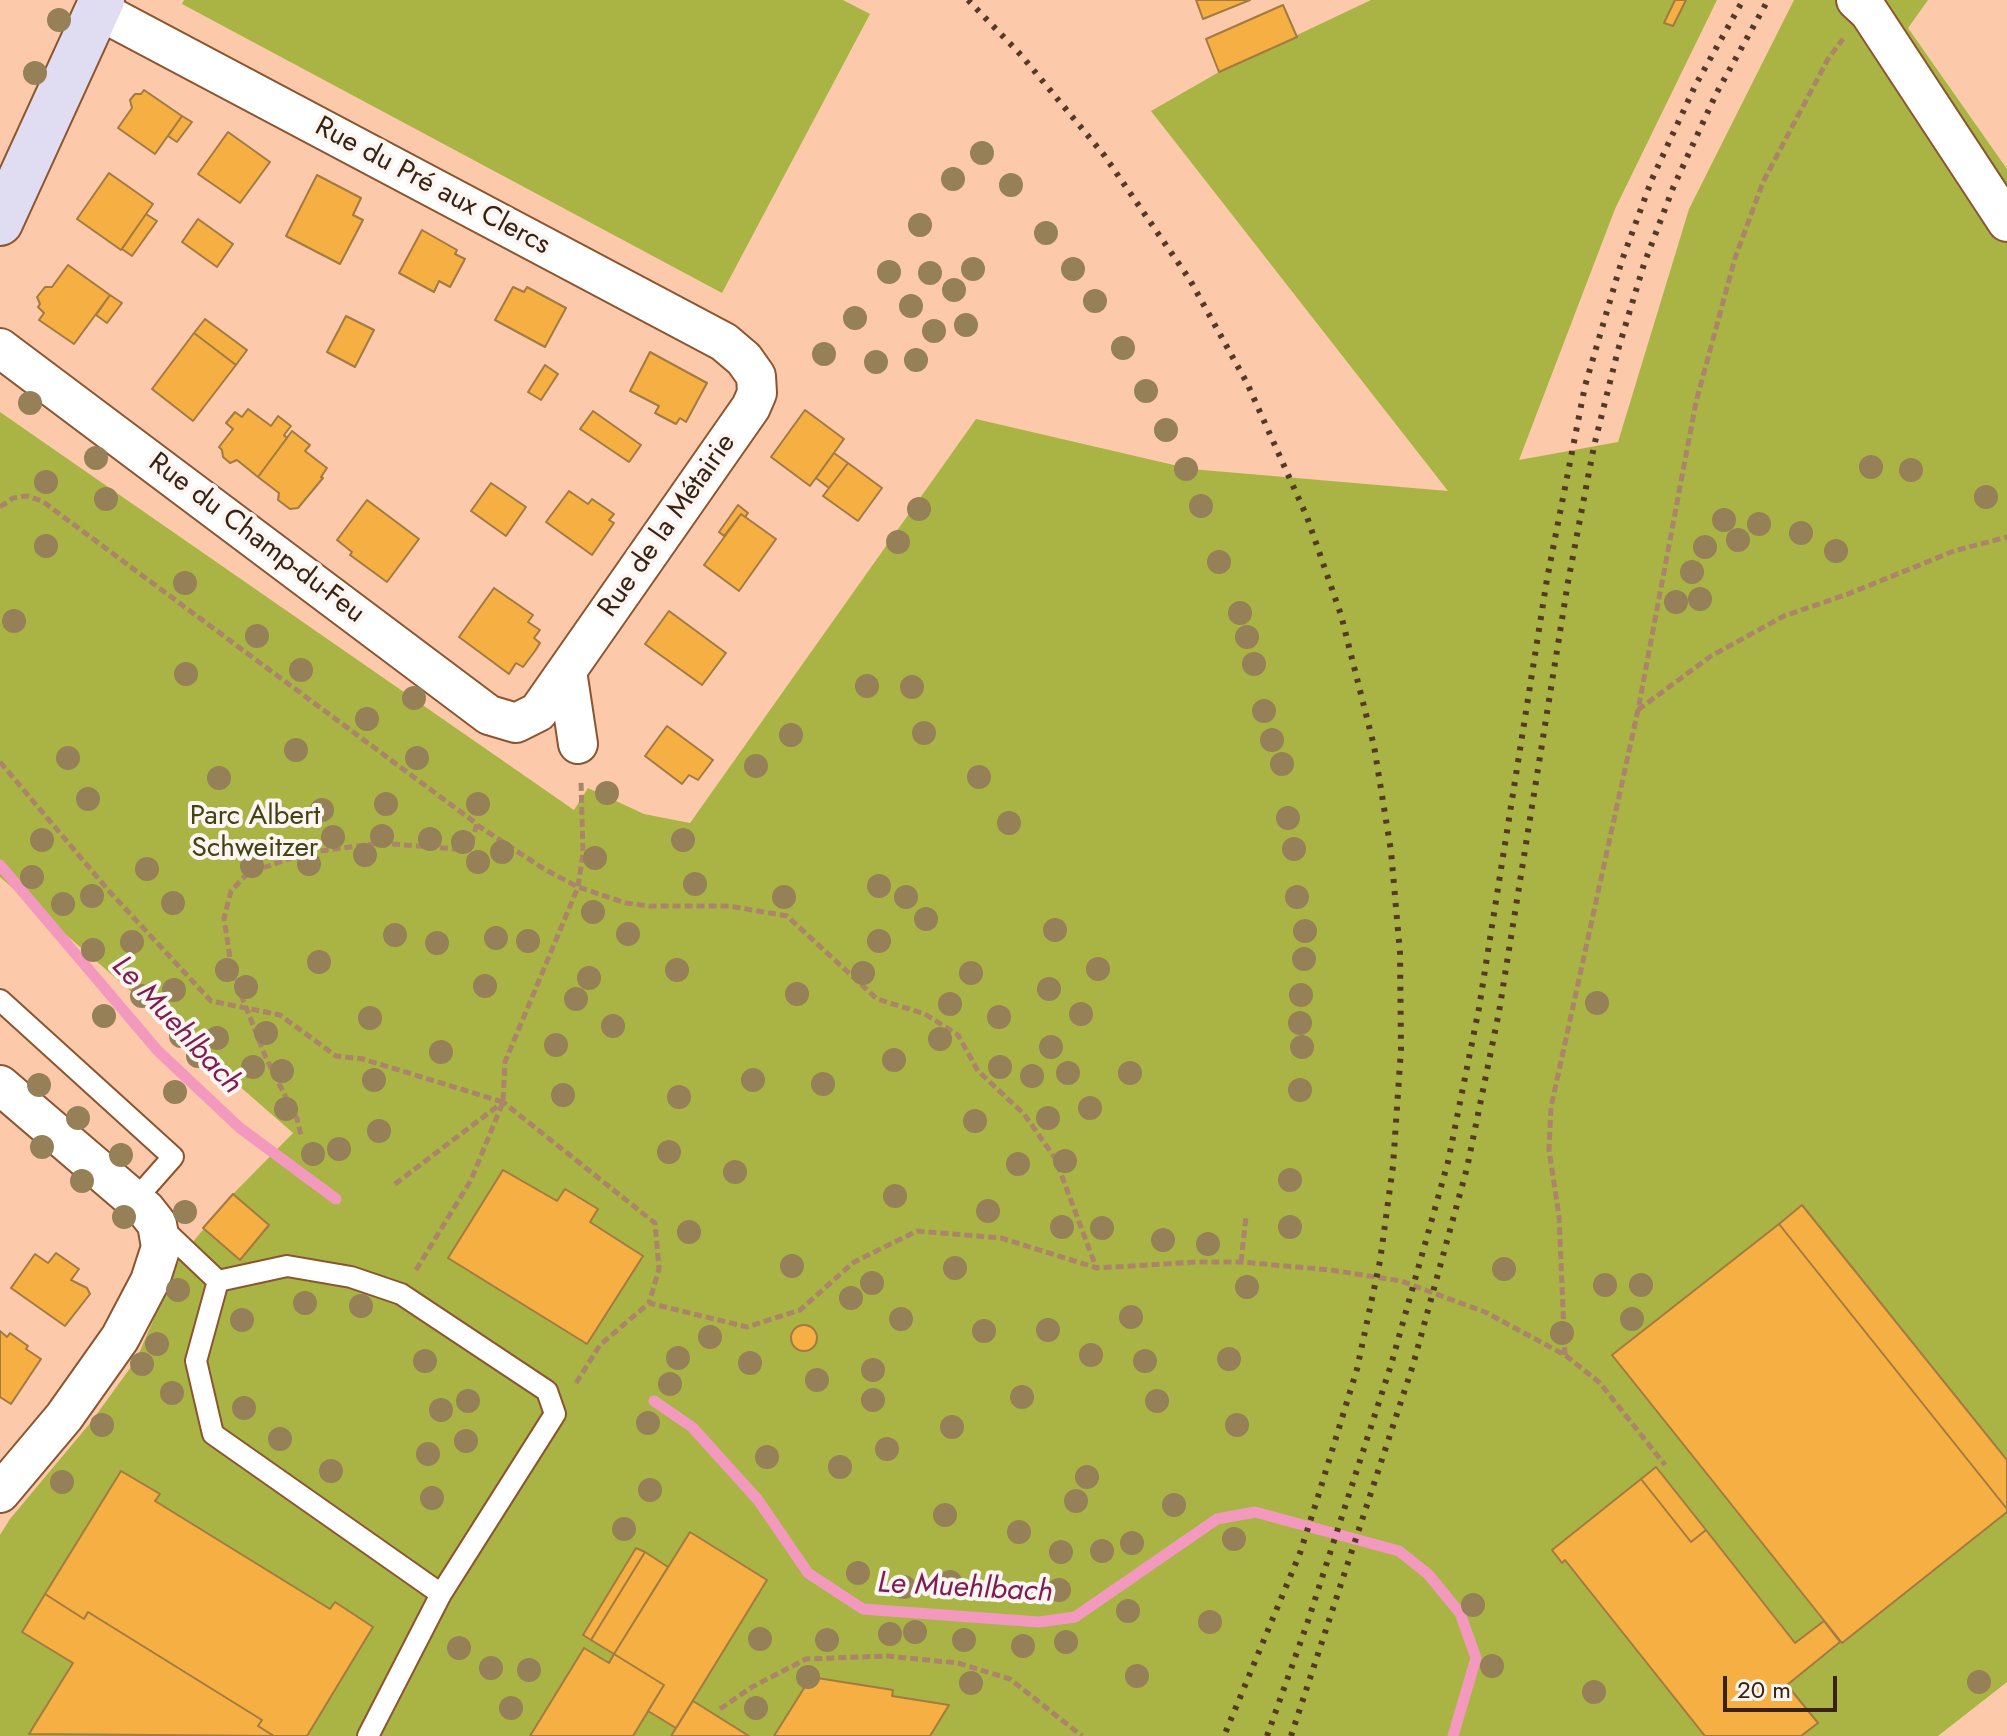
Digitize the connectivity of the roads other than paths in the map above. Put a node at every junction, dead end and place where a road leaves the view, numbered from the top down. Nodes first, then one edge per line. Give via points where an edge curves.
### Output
1 (1868, 4) edge
2 (100, 5) edge
3 (2007, 222) edge
4 (0, 223) edge
5 (0, 348) edge
6 (756, 376) joint
7 (567, 671) junction
8 (516, 723) joint
9 (578, 744) road end
10 (0, 1000) edge
11 (0, 1085) edge
12 (146, 1212) junction
13 (218, 1281) junction
14 (0, 1493) edge
15 (441, 1594) junction
16 (368, 1736) edge

1 - 3 street
2 - 4 street
2 - 6 street, Rue du Pré aux Clercs via 724,342
5 - 8 street, Rue du Champ-du-Feu via 489,715
6 - 7 street, Rue de la Métairie via 751,407
7 - 8 street, Rue de la Métairie via 538,712
7 - 9 street
10 - 12 lane via 173,1157
11 - 12 street
12 - 13 lane
12 - 14 street via 161,1247 150,1281 120,1338 64,1417
13 - 15 lane via 196,1361 213,1434
13 - 15 lane via 287,1266 351,1277 401,1294 547,1391 555,1414
15 - 16 lane

